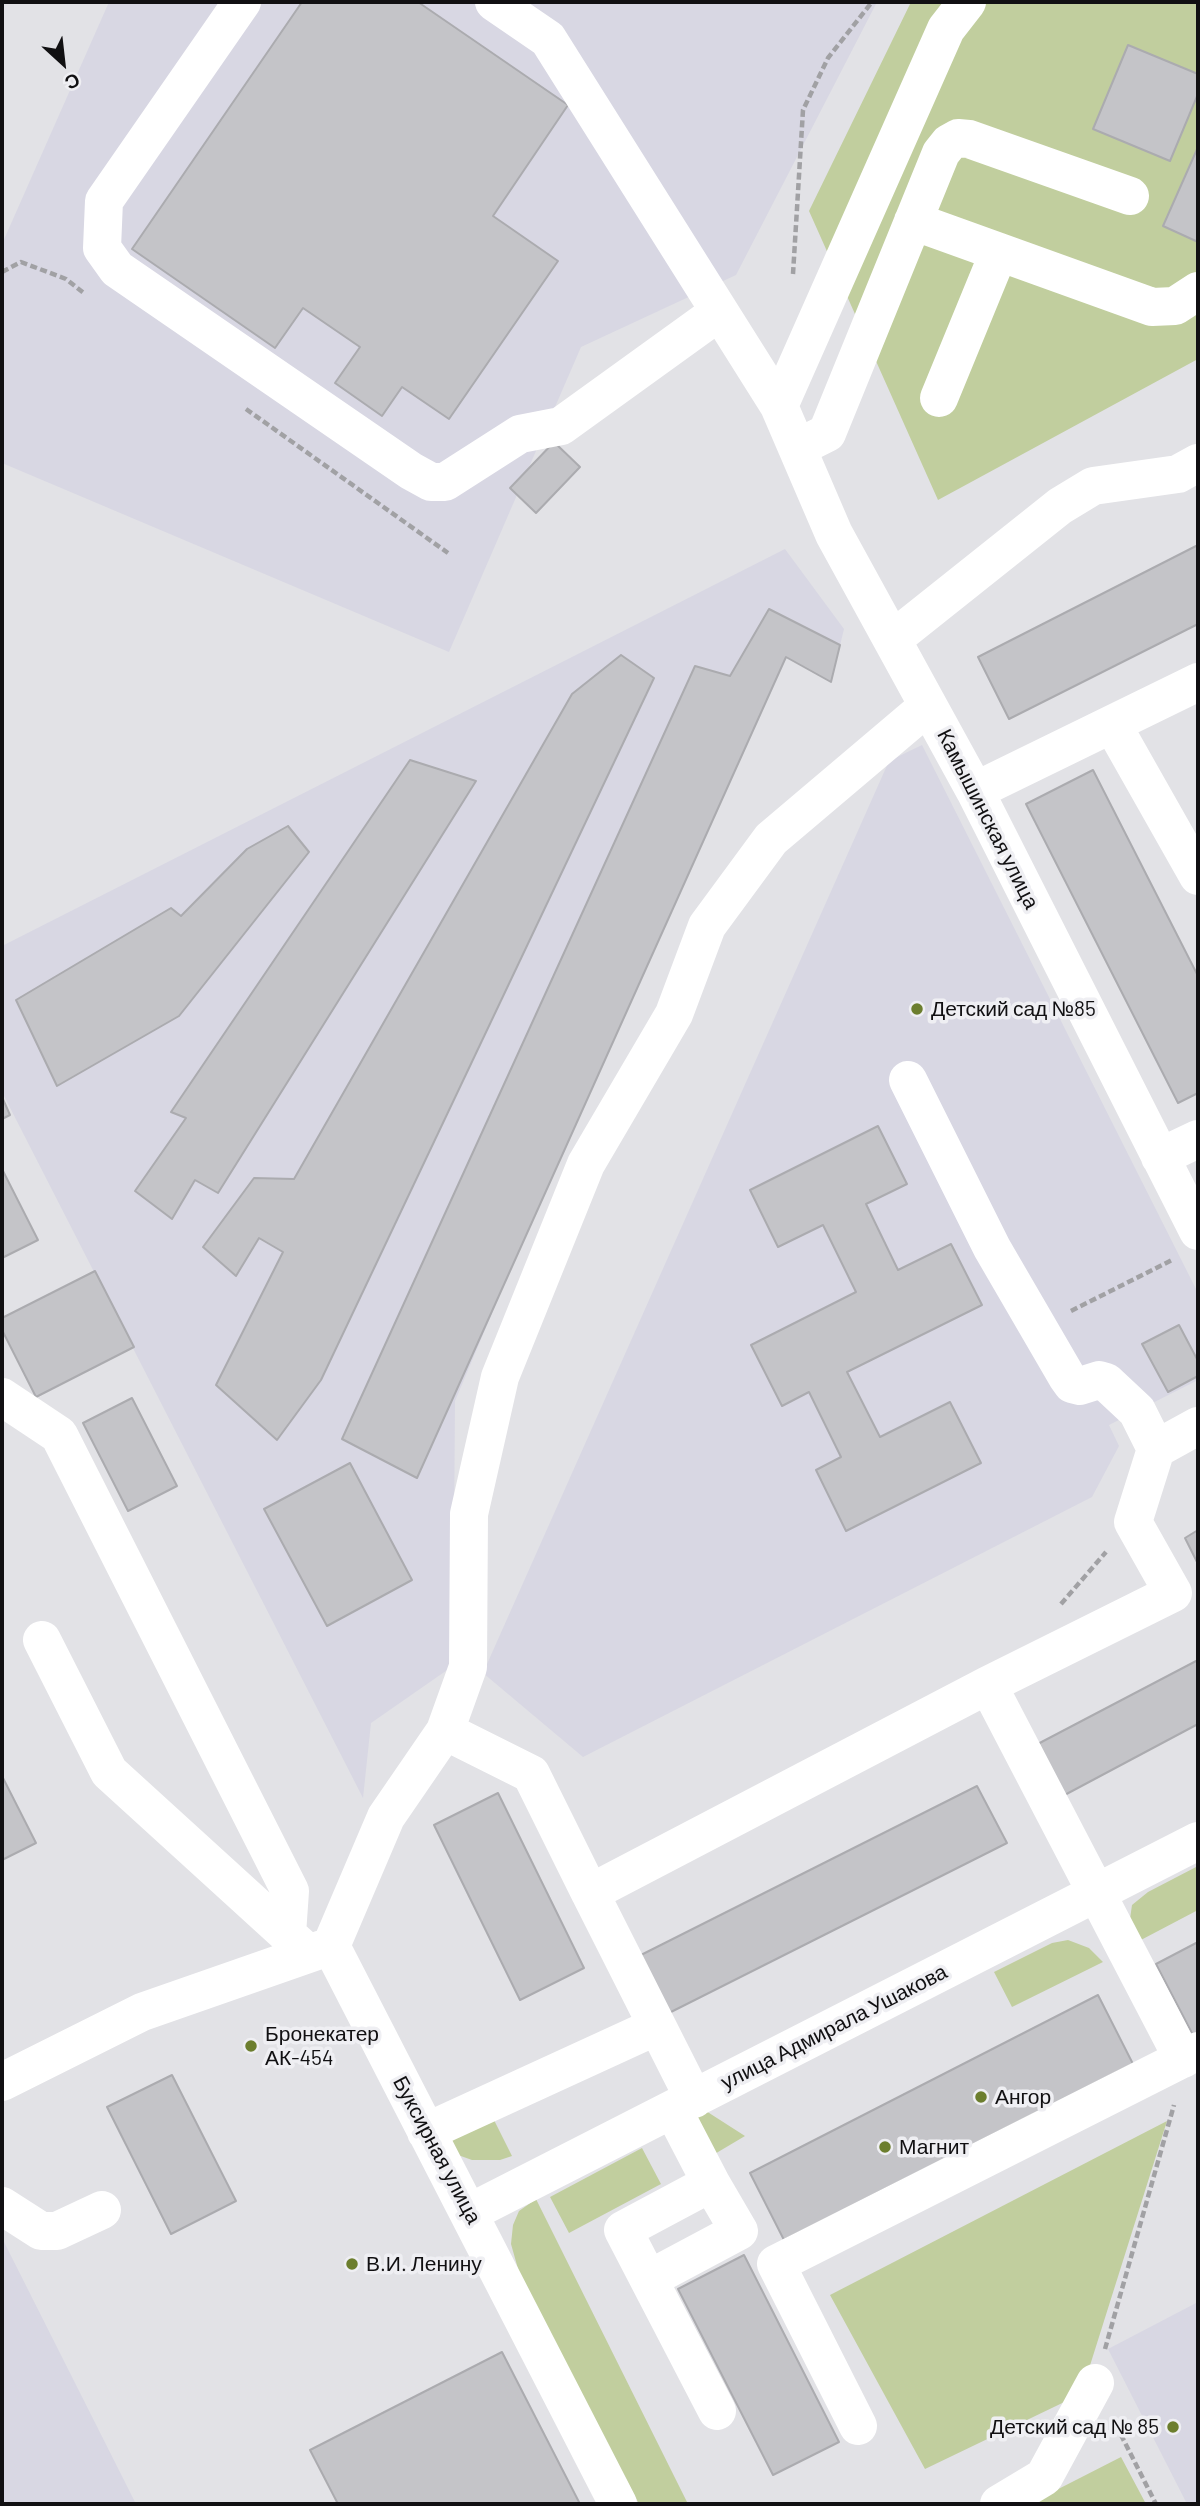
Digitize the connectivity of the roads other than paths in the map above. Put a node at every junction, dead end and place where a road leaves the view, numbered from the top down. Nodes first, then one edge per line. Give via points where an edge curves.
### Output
1 (242, 2) edge
2 (494, 2) edge
3 (967, 2) edge
4 (1130, 197) dead end
5 (913, 221) junction
6 (999, 252) junction
7 (1198, 291) edge
8 (719, 312) junction
9 (939, 398) dead end
10 (779, 406) junction
11 (797, 448) junction
12 (1198, 463) edge
13 (892, 639) junction
14 (1198, 681) edge
15 (929, 706) junction
16 (1112, 724) junction
17 (975, 791) junction
18 (1198, 876) edge
19 (908, 1080) dead end
20 (1198, 1139) edge
21 (1160, 1157) junction
22 (1189, 1244) edge
23 (2, 1397) edge
24 (1198, 1426) edge
25 (1156, 1448) junction
26 (42, 1640) dead end
27 (988, 1685) junction
28 (445, 1731) junction
29 (1198, 1841) edge
30 (1096, 1892) junction
31 (590, 1893) junction
32 (309, 1945) junction
33 (657, 2026) junction
34 (1190, 2055) edge
35 (2, 2082) edge
36 (683, 2104) junction
37 (426, 2132) junction
38 (711, 2183) junction
39 (2, 2206) edge
40 (102, 2210) dead end
41 (470, 2213) junction
42 (649, 2279) junction
43 (1095, 2383) road end
44 (717, 2411) dead end
45 (858, 2426) dead end
46 (618, 2504) edge
47 (999, 2504) edge

1 - 8 street via 104,201 102,248 117,269 411,471 431,482 445,482 520,434 561,426
2 - 8 street, Камышинская улица via 548,39
3 - 10 street via 946,29
4 - 5 street via 958,138 941,153
5 - 6 street
5 - 11 street via 827,433
6 - 7 street via 1152,307 1175,306
6 - 9 street
8 - 10 street, Камышинская улица
10 - 11 street, Камышинская улица
11 - 13 street, Камышинская улица via 834,534
12 - 13 street via 1178,474 1093,486 1060,506
13 - 15 street, Камышинская улица
14 - 16 street
15 - 17 street, Камышинская улица
15 - 28 street via 771,839 707,926 674,1014 586,1164 500,1377 469,1514 467,1667
16 - 17 street
16 - 18 street
17 - 21 street, Камышинская улица
19 - 25 street via 992,1248 1072,1384 1099,1380 1112,1386 1137,1411
20 - 21 street
21 - 22 street, Камышинская улица
23 - 32 street via 59,1436 290,1891
24 - 25 street
25 - 27 street via 1133,1521 1173,1593
26 - 32 street via 109,1772
27 - 30 street
27 - 31 street
28 - 31 street via 531,1774
28 - 32 street via 386,1817
29 - 30 street, улица Адмирала Ушакова
30 - 34 street
30 - 36 street, улица Адмирала Ушакова
31 - 33 street
32 - 35 street via 142,2012
32 - 37 street, Буксирная улица
33 - 36 street
33 - 37 street
34 - 45 street via 776,2264
36 - 38 street
36 - 41 street, улица Адмирала Ушакова
37 - 41 street, Буксирная улица
38 - 42 street via 623,2230
38 - 42 street via 739,2231
39 - 40 street via 41,2231 57,2231
41 - 46 street, Буксирная улица
42 - 44 street
43 - 47 street via 1044,2477

